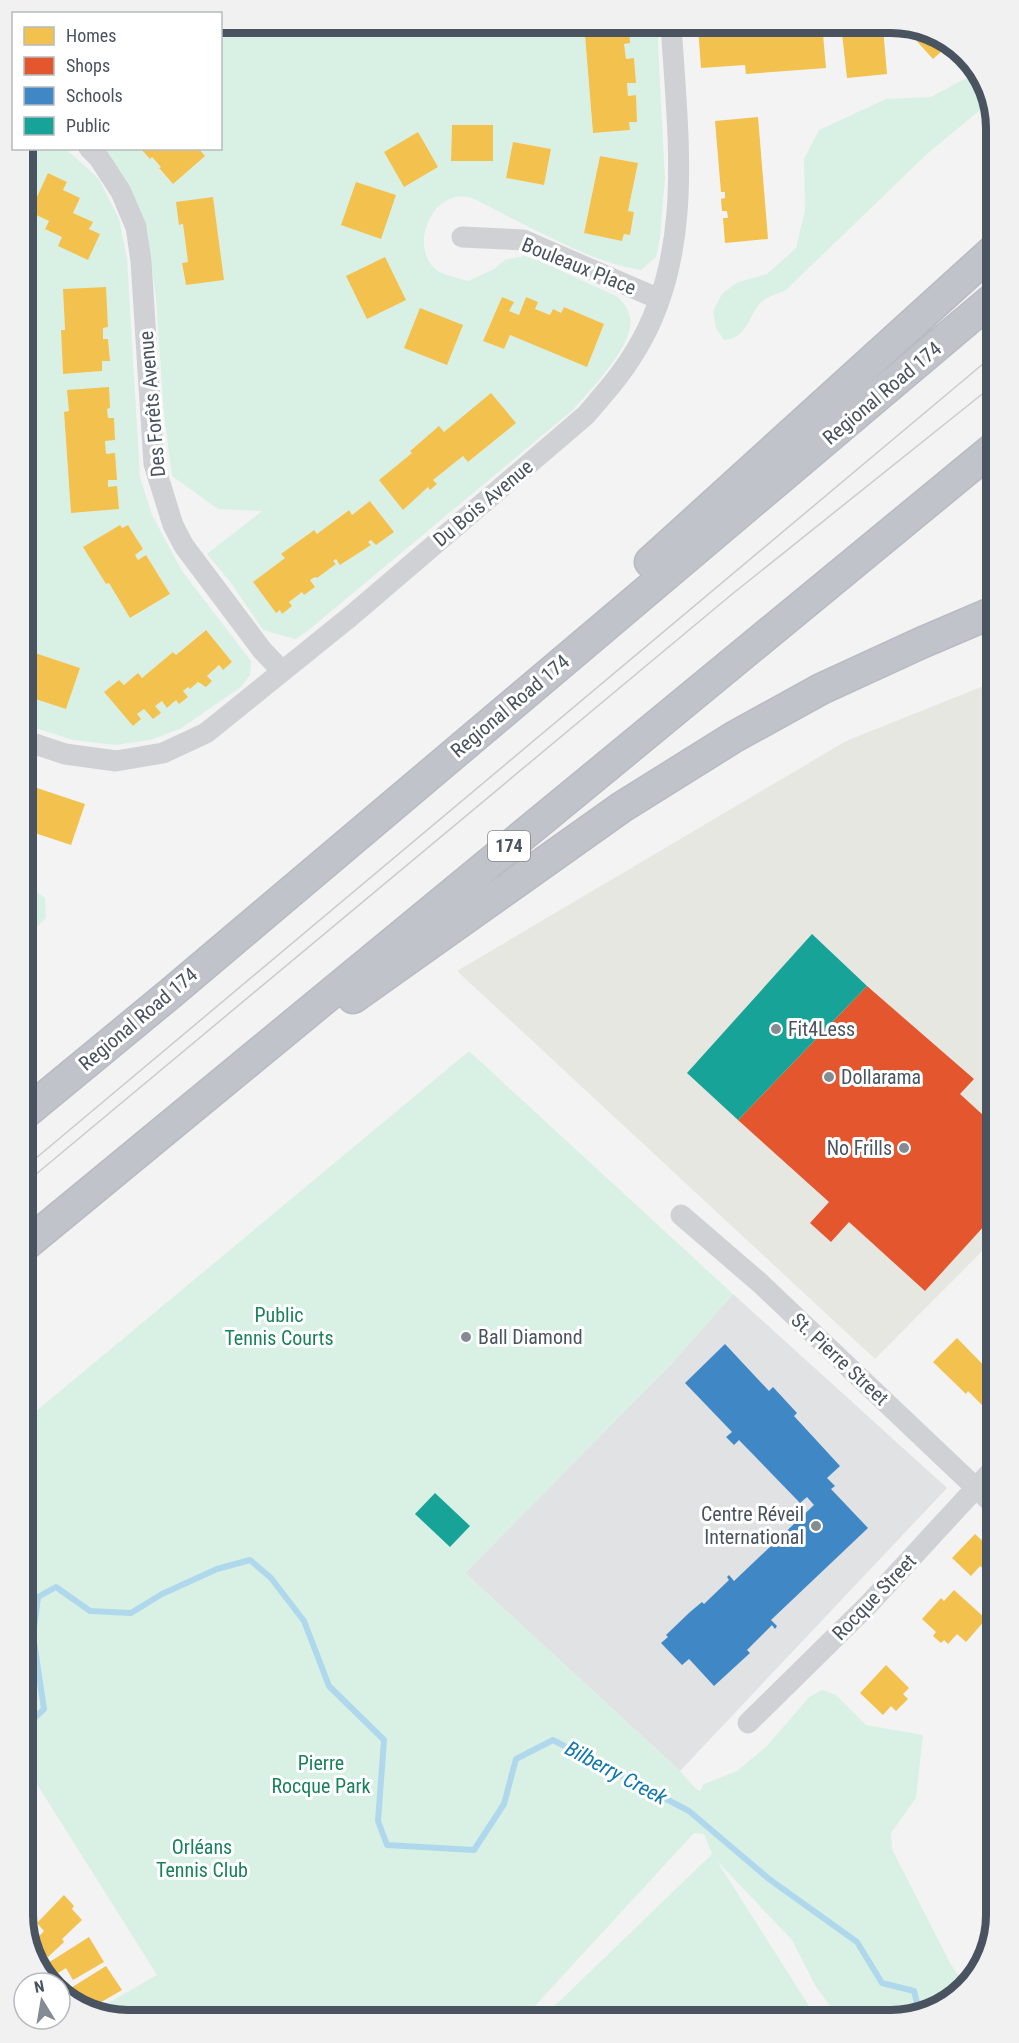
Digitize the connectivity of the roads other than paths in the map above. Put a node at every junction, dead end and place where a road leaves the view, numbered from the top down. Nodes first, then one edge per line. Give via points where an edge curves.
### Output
1 (672, 33) edge
2 (91, 150) edge
3 (462, 237) dead end
4 (986, 257) edge
5 (659, 299) junction
6 (986, 304) edge
7 (986, 455) edge
8 (986, 607) edge
9 (986, 616) edge
10 (921, 643) junction
11 (282, 671) junction
12 (33, 743) edge
13 (171, 993) junction
14 (33, 1107) edge
15 (681, 1215) dead end
16 (33, 1241) edge
17 (33, 1241) edge
18 (986, 1478) edge
19 (976, 1489) junction
20 (986, 1498) edge
21 (748, 1723) dead end

1 - 5 street, Du Bois Avenue via 680,182 672,258
2 - 11 street, Des Forêts Avenue via 121,192 136,227 152,443 173,525 184,546
3 - 5 street, Bouleaux Place via 523,240
4 - 13 highway
5 - 11 street, Du Bois Avenue via 637,349 586,415
6 - 13 highway, Regional Road 174
7 - 16 highway, 174
8 - 10 highway
9 - 10 highway
10 - 17 highway via 821,688 622,807 226,1088
11 - 12 street, Du Bois Avenue via 206,733 163,753 116,761 65,754
13 - 14 highway, Regional Road 174
15 - 19 street, St. Pierre Street via 784,1306
18 - 19 street, Rocque Street
19 - 20 street, St. Pierre Street
19 - 21 street, Rocque Street via 868,1605

